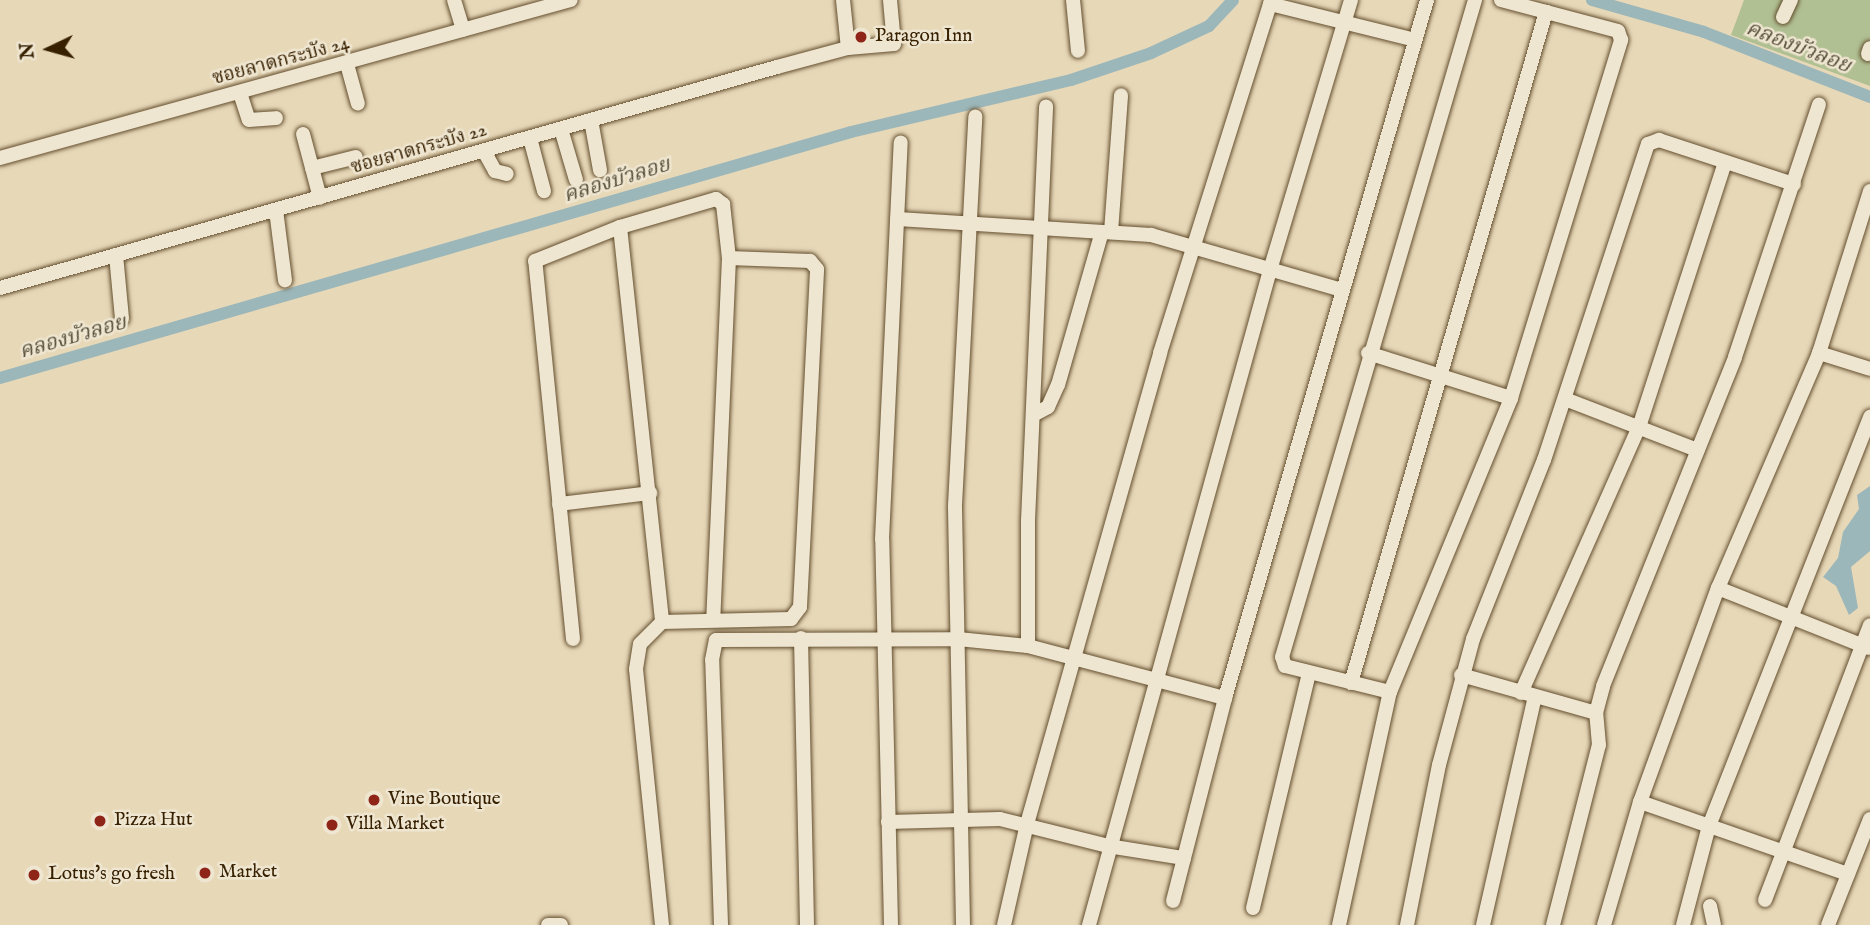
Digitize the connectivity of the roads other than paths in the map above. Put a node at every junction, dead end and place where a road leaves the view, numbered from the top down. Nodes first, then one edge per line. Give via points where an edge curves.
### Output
1 (454, 0) edge
2 (570, 0) edge
3 (843, 0) edge
4 (890, 0) edge
5 (1073, 0) edge
6 (1351, 0) edge
7 (1427, 0) edge
8 (1475, 0) edge
9 (1502, 0) edge
10 (1791, 0) edge
11 (1270, 2) edge
12 (1545, 12) junction
13 (1783, 17) dead end
14 (1344, 21) junction
15 (463, 30) junction
16 (1415, 40) junction
17 (848, 48) junction
18 (1078, 51) dead end
19 (347, 64) junction
20 (240, 93) junction
21 (1121, 95) dead end
22 (358, 104) dead end
23 (1819, 105) dead end
24 (1046, 106) dead end
25 (975, 117) dead end
26 (276, 118) dead end
27 (591, 120) junction
28 (561, 129) junction
29 (303, 134) dead end
30 (530, 138) junction
31 (901, 142) dead end
32 (484, 151) junction
33 (356, 157) dead end
34 (0, 158) edge
35 (1725, 163) junction
36 (312, 168) junction
37 (600, 170) dead end
38 (507, 174) dead end
39 (576, 180) dead end
40 (1794, 184) junction
41 (544, 191) dead end
42 (1870, 191) edge
43 (320, 198) junction
44 (276, 210) junction
45 (897, 219) junction
46 (968, 224) junction
47 (620, 227) junction
48 (1040, 228) junction
49 (1107, 232) junction
50 (1193, 246) junction
51 (116, 255) junction
52 (729, 258) junction
53 (1270, 270) junction
54 (285, 280) dead end
55 (0, 288) edge
56 (1340, 290) junction
57 (122, 319) dead end
58 (1819, 353) junction
59 (1368, 354) junction
60 (1870, 369) edge
61 (1438, 376) junction
62 (1511, 398) junction
63 (1565, 399) junction
64 (1032, 415) junction
65 (1870, 417) edge
66 (1640, 424) junction
67 (1697, 450) junction
68 (650, 493) junction
69 (559, 504) junction
70 (1718, 588) junction
71 (1788, 618) junction
72 (713, 620) junction
73 (662, 622) junction
74 (1870, 625) edge
75 (801, 638) junction
76 (884, 638) junction
77 (573, 639) dead end
78 (958, 639) junction
79 (1028, 646) junction
80 (1866, 647) edge
81 (1073, 656) junction
82 (1309, 673) junction
83 (1461, 676) junction
84 (1156, 679) junction
85 (1351, 683) junction
86 (1390, 692) junction
87 (1528, 695) junction
88 (1225, 698) junction
89 (1596, 713) junction
90 (1640, 802) junction
91 (1870, 818) edge
92 (960, 819) junction
93 (888, 821) junction
94 (1027, 824) junction
95 (1709, 826) junction
96 (1108, 846) junction
97 (1783, 851) junction
98 (1184, 858) junction
99 (1848, 874) junction
100 (1765, 900) dead end
101 (1173, 901) dead end
102 (1710, 906) dead end
103 (1253, 908) dead end
104 (548, 925) edge
105 (561, 925) edge
106 (662, 925) edge
107 (721, 925) edge
108 (807, 925) edge
109 (891, 925) edge
110 (963, 925) edge
111 (1004, 925) edge
112 (1089, 925) edge
113 (1339, 925) edge
114 (1407, 925) edge
115 (1483, 925) edge
116 (1553, 925) edge
117 (1604, 925) edge
118 (1683, 925) edge
119 (1714, 925) edge
120 (1828, 925) edge

1 - 15 street
2 - 15 street, ซอยลาดกระบัง 24
3 - 17 street
4 - 17 street, ซอยลาดกระบัง 22 via 894,44
5 - 18 street
6 - 14 street
7 - 16 street
8 - 59 street
9 - 12 street
10 - 13 street
11 - 14 street
11 - 50 street
12 - 61 street
12 - 62 street via 1618,32 1621,40
14 - 16 street
14 - 53 street
15 - 19 street, ซอยลาดกระบัง 24
16 - 56 street
17 - 27 street, ซอยลาดกระบัง 22
19 - 20 street, ซอยลาดกระบัง 24
19 - 22 street
20 - 26 street via 249,120
20 - 34 street, ซอยลาดกระบัง 24
21 - 49 street
23 - 40 street
24 - 48 street
25 - 46 street
27 - 28 street, ซอยลาดกระบัง 22
27 - 37 street
28 - 30 street, ซอยลาดกระบัง 22
28 - 39 street
29 - 36 street
30 - 32 street, ซอยลาดกระบัง 22
30 - 41 street
31 - 45 street
32 - 38 street via 492,168
32 - 43 street, ซอยลาดกระบัง 22
33 - 36 street
35 - 40 street
35 - 63 street via 1659,140 1648,144
35 - 66 street
36 - 43 street
40 - 67 street via 1735,357
42 - 58 street
43 - 44 street, ซอยลาดกระบัง 22
44 - 51 street, ซอยลาดกระบัง 22
44 - 54 street
45 - 46 street
45 - 76 street via 883,527
46 - 48 street
46 - 78 street via 955,505
47 - 52 street via 719,199
47 - 68 street
47 - 69 street via 535,261
48 - 49 street
48 - 64 street
49 - 50 street via 1151,234
49 - 64 street via 1058,385 1048,407
50 - 53 street
50 - 81 street
51 - 55 street, ซอยลาดกระบัง 22
51 - 57 street
52 - 72 street
52 - 72 street via 810,261 817,270 798,613 790,619
53 - 56 street
53 - 84 street
56 - 88 street
58 - 60 street
58 - 70 street
59 - 61 street
59 - 82 street via 1282,657 1285,666
61 - 62 street
61 - 85 street
62 - 86 street
63 - 66 street
63 - 83 street
64 - 79 street
65 - 71 street
66 - 67 street
66 - 87 street
67 - 89 street
68 - 69 street
68 - 73 street
69 - 77 street
70 - 71 street
70 - 90 street
71 - 80 street
71 - 95 street
72 - 73 street
73 - 106 street via 645,633 636,669
74 - 80 street
75 - 76 street
75 - 107 street via 720,638 713,646
75 - 108 street
76 - 78 street
76 - 93 street
78 - 79 street
78 - 92 street
79 - 81 street
80 - 97 street
81 - 84 street
81 - 94 street
82 - 85 street
82 - 103 street
83 - 87 street
83 - 114 street
84 - 88 street
84 - 96 street
85 - 86 street
86 - 113 street
87 - 89 street
87 - 115 street
88 - 98 street
89 - 116 street via 1599,745
90 - 95 street
90 - 117 street
91 - 99 street
92 - 93 street
92 - 94 street
92 - 110 street
93 - 109 street
94 - 96 street
94 - 111 street
95 - 97 street
95 - 118 street
96 - 98 street
96 - 112 street
97 - 99 street
97 - 100 street
98 - 101 street
99 - 120 street
102 - 119 street
104 - 105 street

